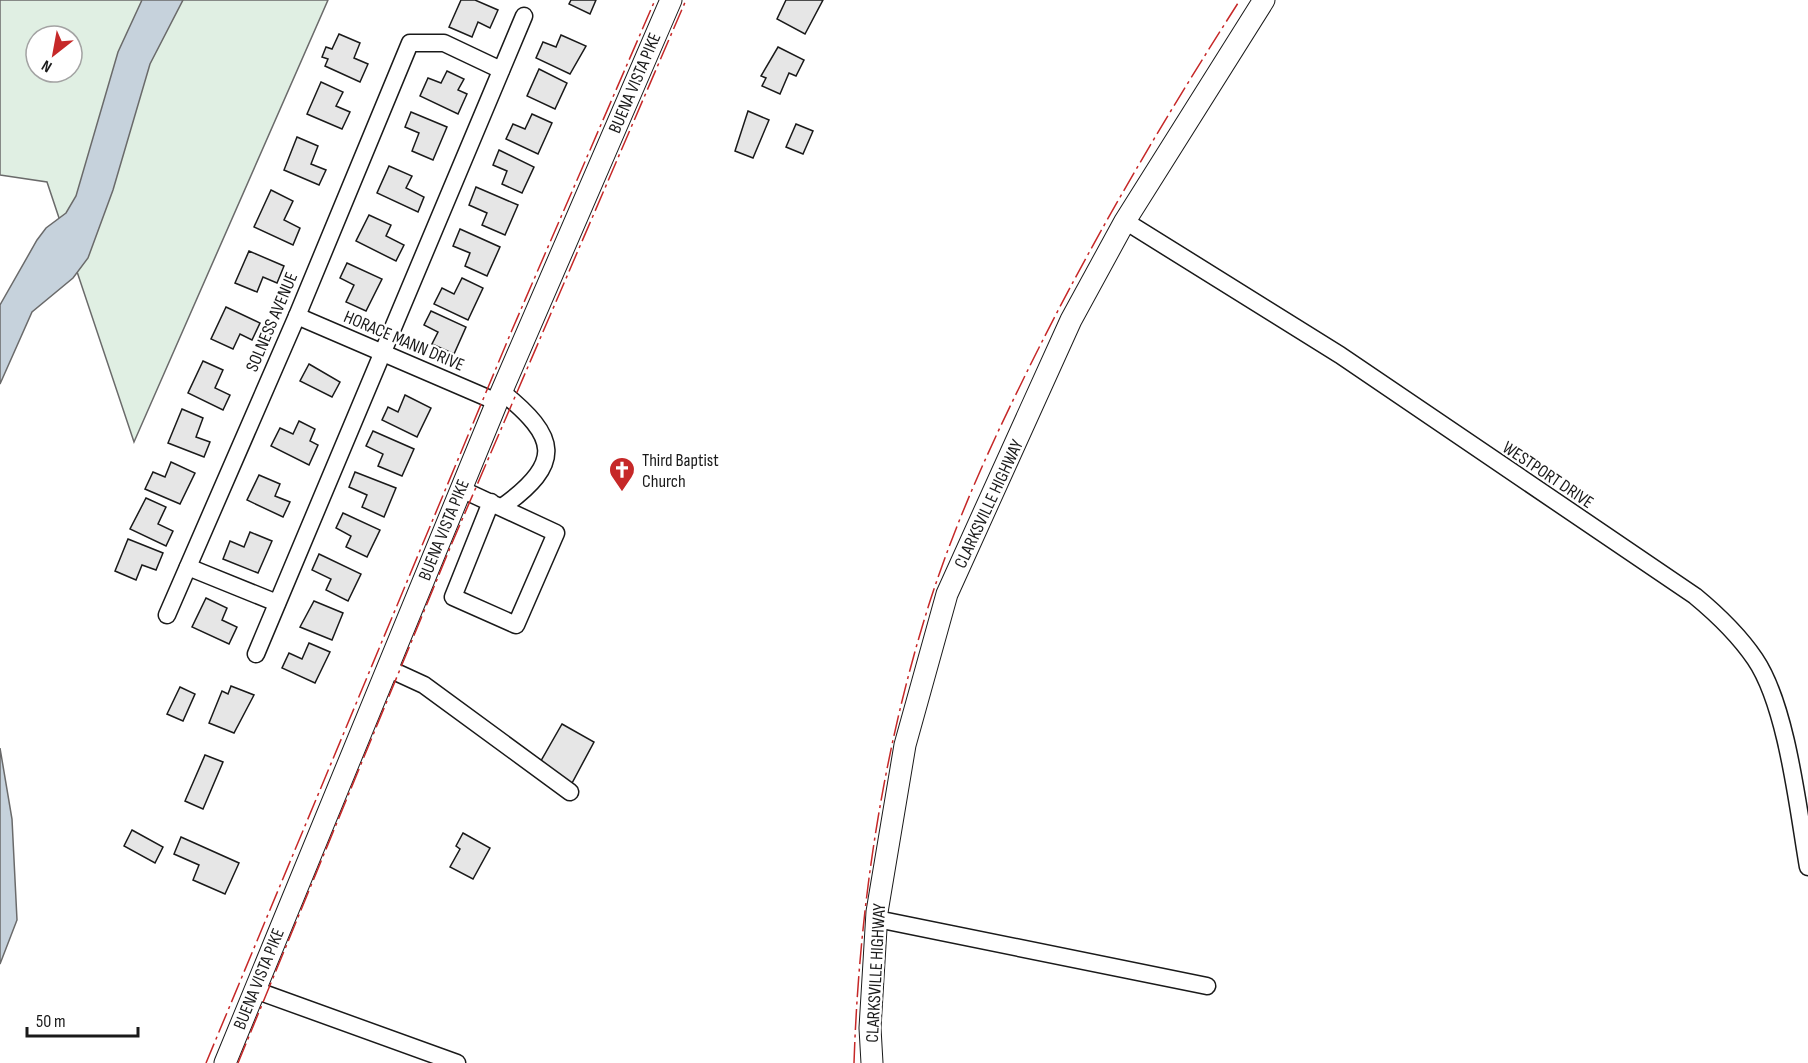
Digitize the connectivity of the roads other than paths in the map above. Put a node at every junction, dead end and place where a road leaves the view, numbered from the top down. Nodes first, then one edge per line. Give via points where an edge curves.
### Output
1 (671, 0) edge
2 (1264, 0) edge
3 (524, 16) dead end
4 (501, 70) junction
5 (1125, 221) junction
6 (297, 316) junction
7 (381, 352) junction
8 (499, 397) junction
9 (461, 489) junction
10 (496, 505) junction
11 (188, 567) junction
12 (277, 603) junction
13 (166, 615) dead end
14 (256, 654) dead end
15 (387, 668) junction
16 (570, 792) dead end
17 (1808, 867) edge
18 (877, 919) junction
19 (1207, 986) dead end
20 (255, 990) junction
21 (225, 1063) edge
22 (457, 1063) edge
23 (872, 1063) edge

1 - 8 main road, BUENA VISTA PIKE
2 - 5 main road, CLARKSVILLE HIGHWAY
3 - 4 street
4 - 6 street, SOLNESS AVENUE via 444,43 410,43
4 - 7 street
5 - 17 street, WESTPORT DRIVE via 1340,355 1695,596 1729,624 1756,660 1774,698
5 - 18 main road, CLARKSVILLE HIGHWAY via 1071,320 947,594 905,745
6 - 7 street, HORACE MANN DRIVE
6 - 11 street, SOLNESS AVENUE
7 - 8 street, HORACE MANN DRIVE
7 - 12 street
8 - 9 main road, BUENA VISTA PIKE
8 - 10 street, HORACE MANN DRIVE via 538,426 547,453 540,474 520,494
9 - 10 street
9 - 15 main road, BUENA VISTA PIKE
10 - 10 street via 556,533 516,625 453,597
11 - 12 street
11 - 13 street, SOLNESS AVENUE
12 - 14 street
15 - 16 street via 424,686
15 - 20 main road, BUENA VISTA PIKE
18 - 19 street
18 - 23 main road, CLARKSVILLE HIGHWAY via 870,1028
20 - 21 main road, BUENA VISTA PIKE
20 - 22 street

